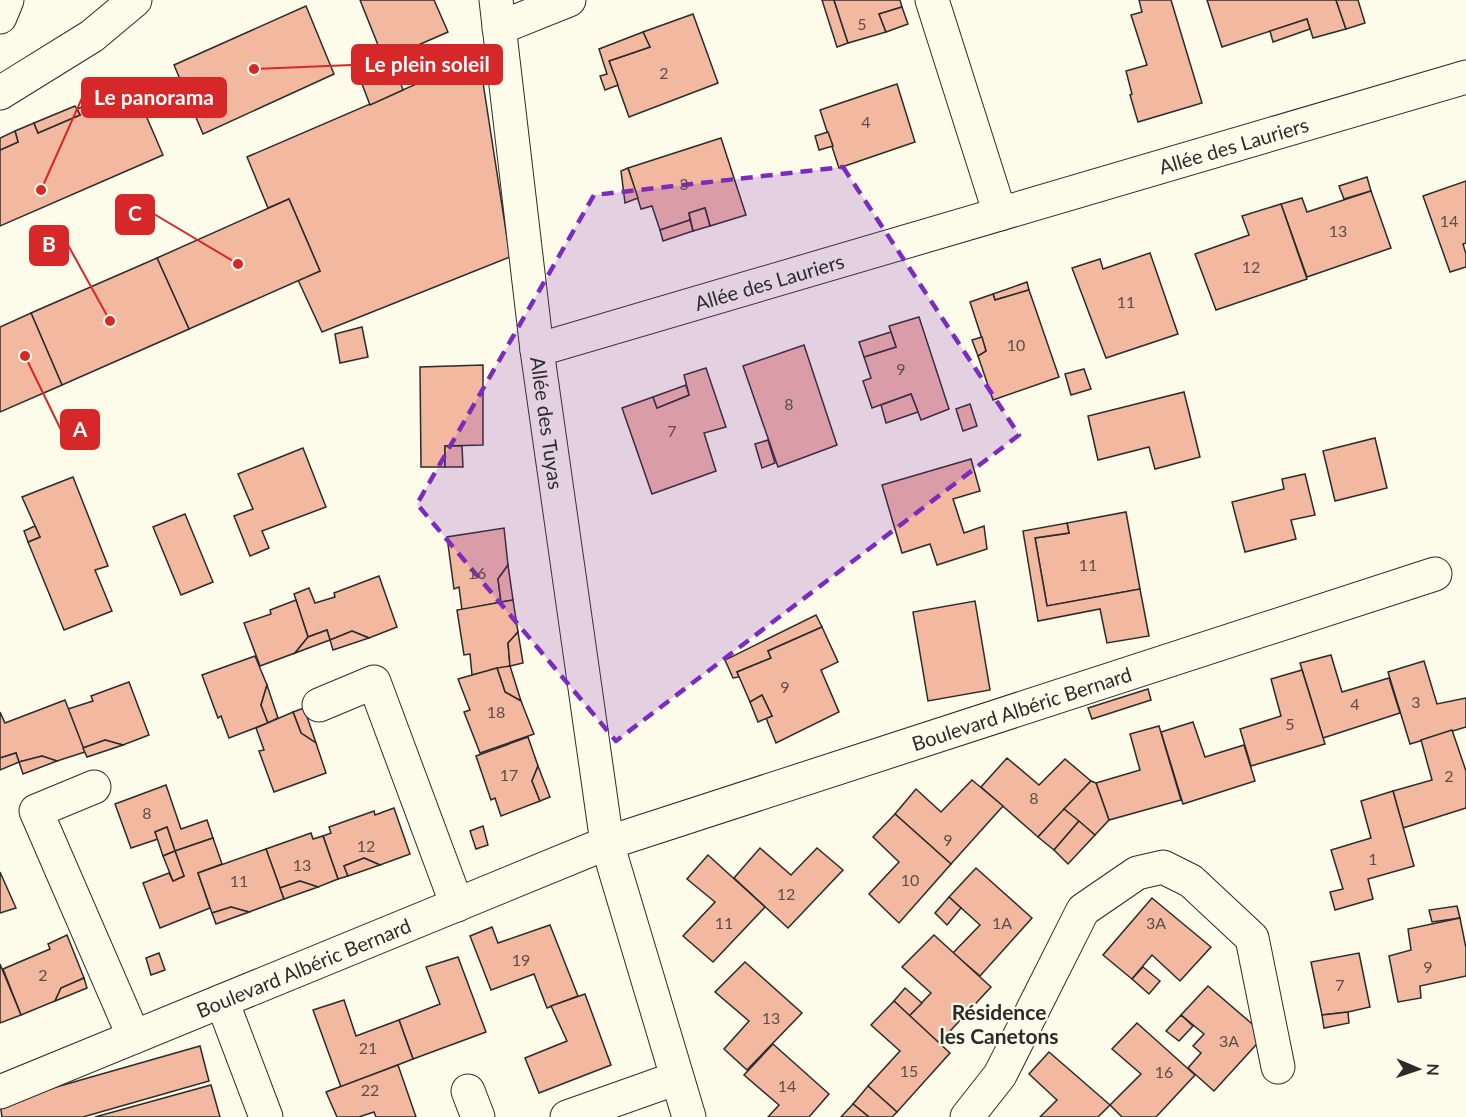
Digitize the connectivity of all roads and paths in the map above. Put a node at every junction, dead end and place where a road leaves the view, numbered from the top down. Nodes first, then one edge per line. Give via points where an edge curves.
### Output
1 (7, 0) edge
2 (135, 0) edge
3 (569, 0) edge
4 (932, 0) edge
5 (497, 14) edge
6 (0, 17) edge
7 (1466, 77) edge
8 (0, 93) edge
9 (1000, 214) junction
10 (537, 350) junction
11 (1435, 573) dead end
12 (319, 705) dead end
13 (94, 787) dead end
14 (607, 843) junction
15 (457, 905) junction
16 (222, 1001) junction
17 (134, 1037) junction
18 (1278, 1067) dead end
19 (677, 1078) junction
20 (0, 1092) edge
21 (266, 1117) edge
22 (567, 1117) edge
23 (689, 1117) edge
24 (967, 1117) edge

1 - 6 street
2 - 8 street via 92,36
3 - 5 street
4 - 9 street
5 - 10 street, Allée des Tuyas
7 - 9 street, Allée des Lauriers
9 - 10 street, Allée des Lauriers
10 - 14 street, Allée des Tuyas
11 - 14 street, Boulevard Albéric Bernard
12 - 15 street via 374,682
13 - 17 street via 36,811
14 - 15 street, Boulevard Albéric Bernard
14 - 19 street
15 - 16 street, Boulevard Albéric Bernard
16 - 17 street, Boulevard Albéric Bernard
16 - 21 street
17 - 20 street, Boulevard Albéric Bernard
18 - 24 street via 1252,938 1191,881 1162,867 1137,873 1083,910 1000,1075
19 - 22 street
19 - 23 street

